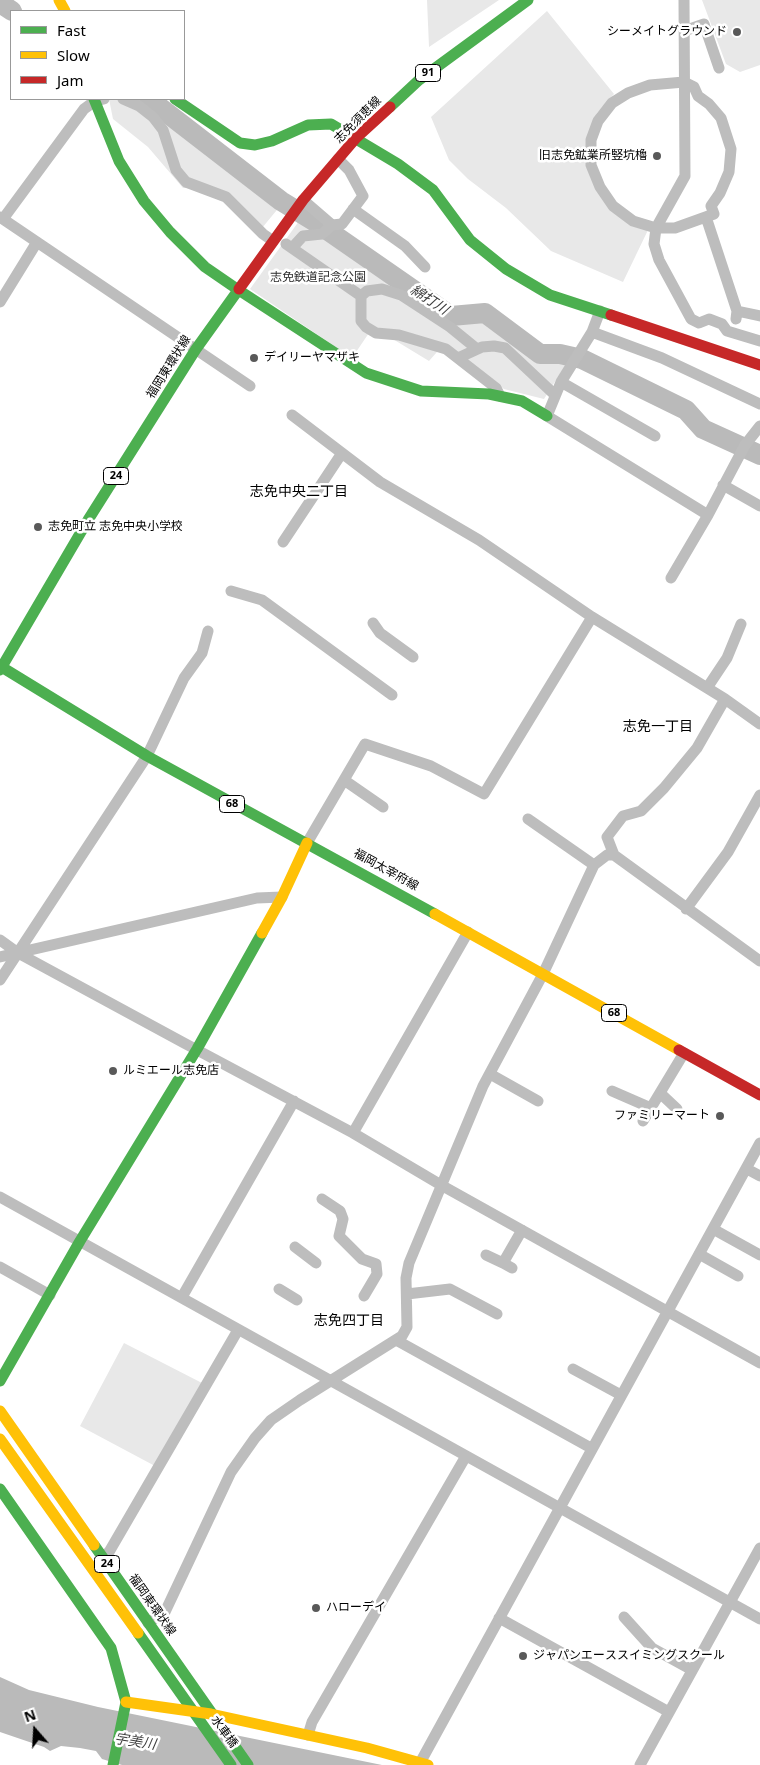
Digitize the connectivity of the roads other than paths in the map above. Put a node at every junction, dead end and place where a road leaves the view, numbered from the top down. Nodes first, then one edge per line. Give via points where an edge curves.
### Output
1 (528, 0) edge
2 (684, 0) edge
3 (684, 31) junction
4 (719, 68) dead end
5 (684, 82) junction
6 (96, 100) edge
7 (97, 100) edge
8 (125, 100) edge
9 (176, 100) edge
10 (356, 138) junction
11 (338, 159) junction
12 (303, 200) junction
13 (353, 209) junction
14 (706, 217) junction
15 (2, 218) edge
16 (332, 225) junction
17 (656, 228) junction
18 (273, 241) junction
19 (37, 242) junction
20 (425, 267) dead end
21 (238, 289) junction
22 (361, 296) junction
23 (0, 302) edge
24 (600, 311) junction
25 (760, 316) edge
26 (592, 332) junction
27 (760, 342) edge
28 (196, 349) junction
29 (478, 349) junction
30 (458, 358) junction
31 (760, 365) edge
32 (561, 382) junction
33 (250, 386) dead end
34 (500, 396) junction
35 (555, 396) junction
36 (760, 404) edge
37 (292, 415) dead end
38 (547, 416) junction
39 (760, 426) edge
40 (655, 436) dead end
41 (342, 453) junction
42 (724, 485) junction
43 (760, 506) edge
44 (708, 515) junction
45 (283, 542) dead end
46 (671, 578) dead end
47 (231, 592) dead end
48 (592, 617) junction
49 (372, 623) dead end
50 (741, 624) dead end
51 (208, 632) dead end
52 (413, 658) dead end
53 (0, 668) edge
54 (707, 688) junction
55 (392, 695) dead end
56 (725, 699) junction
57 (760, 724) edge
58 (147, 756) junction
59 (344, 780) junction
60 (760, 795) edge
61 (384, 807) dead end
62 (528, 819) dead end
63 (307, 843) junction
64 (614, 855) junction
65 (594, 865) junction
66 (282, 897) junction
67 (686, 908) junction
68 (468, 932) junction
69 (0, 940) edge
70 (18, 952) junction
71 (0, 957) edge
72 (760, 961) edge
73 (543, 974) junction
74 (0, 980) edge
75 (197, 1049) junction
76 (684, 1053) junction
77 (490, 1074) junction
78 (612, 1091) dead end
79 (660, 1093) junction
80 (760, 1095) edge
81 (294, 1101) junction
82 (538, 1101) dead end
83 (650, 1108) junction
84 (677, 1109) dead end
85 (642, 1121) dead end
86 (354, 1133) junction
87 (760, 1143) edge
88 (747, 1169) junction
89 (760, 1176) edge
90 (441, 1185) junction
91 (0, 1197) edge
92 (322, 1198) dead end
93 (713, 1229) junction
94 (522, 1230) junction
95 (80, 1241) junction
96 (295, 1247) dead end
97 (699, 1254) junction
98 (486, 1255) dead end
99 (760, 1255) edge
100 (316, 1263) dead end
101 (0, 1267) edge
102 (738, 1276) dead end
103 (279, 1290) dead end
104 (407, 1294) junction
105 (50, 1295) junction
106 (364, 1296) dead end
107 (182, 1297) junction
108 (296, 1300) dead end
109 (667, 1312) junction
110 (497, 1314) dead end
111 (238, 1330) junction
112 (396, 1340) junction
113 (758, 1358) edge
114 (573, 1369) dead end
115 (0, 1381) edge
116 (329, 1381) junction
117 (621, 1395) junction
118 (0, 1411) edge
119 (0, 1439) edge
120 (592, 1448) junction
121 (466, 1456) junction
122 (0, 1489) edge
123 (559, 1507) junction
124 (760, 1548) edge
125 (102, 1558) junction
126 (730, 1602) junction
127 (624, 1617) dead end
128 (499, 1618) junction
129 (760, 1619) edge
130 (148, 1623) junction
131 (692, 1670) junction
132 (126, 1706) junction
133 (669, 1712) junction
134 (193, 1713) junction
135 (212, 1715) junction
136 (308, 1735) junction
137 (424, 1764) edge
138 (113, 1765) edge
139 (231, 1765) edge
140 (248, 1765) edge
141 (640, 1765) edge

1 - 10 main road, 志免須恵線 / 91 via 419,80
2 - 3 street
3 - 4 street via 704,24
3 - 5 street
5 - 14 street via 694,87 698,96 721,118 731,149 729,172 711,206 714,214
5 - 17 street via 685,176
5 - 17 street via 650,85 628,93 612,103 598,121 591,140 591,165 600,187 614,206 633,221
6 - 15 street via 84,109
7 - 21 main road via 119,161 144,201 205,267
8 - 18 street via 153,117 163,130 176,170 186,182 226,197
9 - 10 main road via 240,143 272,141 317,124 332,124
10 - 11 main road, 志免須恵線 / 91
10 - 24 main road via 433,190 470,240 506,270 550,294
11 - 12 main road, 志免須恵線 / 91
11 - 13 street via 349,170 362,196
12 - 16 street
12 - 18 main road, 志免須恵線 / 91
13 - 16 street via 342,224
13 - 20 street via 405,246
14 - 17 street via 675,228
14 - 25 street via 736,315
15 - 19 street
16 - 22 street via 322,234 303,236 289,246
17 - 27 street via 654,244 659,260 691,319 699,323 709,319 722,324 727,331
18 - 21 main road, 志免須恵線 / 91
19 - 23 street
19 - 28 street
21 - 28 main road, 福岡東環状線 / 24
21 - 34 main road via 366,373 421,391
22 - 29 street via 367,291 382,289 402,295
22 - 30 street via 361,321 366,327 376,333 437,345
24 - 26 street
24 - 31 main road
26 - 32 street
26 - 36 street via 662,358
28 - 33 street
28 - 53 main road, 福岡東環状線 / 24
29 - 30 street
29 - 35 street via 505,348
30 - 34 street via 496,388
32 - 35 street
32 - 40 street
34 - 38 main road via 528,403
35 - 38 street
37 - 41 street
38 - 44 street
39 - 42 street via 745,445
41 - 45 street
41 - 48 street via 380,482 479,540
42 - 43 street
42 - 44 street
44 - 46 street
47 - 55 street via 262,600
48 - 54 street
48 - 59 street via 484,794 431,766 365,744
49 - 52 street
50 - 54 street via 726,658
51 - 58 street via 202,653 184,678
53 - 58 main road, 福岡太宰府線 / 68
54 - 56 street
56 - 57 street
56 - 64 street via 697,748 664,788 641,811 623,816 607,837
58 - 63 main road, 福岡太宰府線 / 68
58 - 70 street
59 - 61 street
59 - 63 street
60 - 67 street via 728,852
62 - 65 street
63 - 66 main road
63 - 68 main road, 福岡太宰府線 / 68
64 - 65 street via 607,855
64 - 67 street
65 - 73 street
66 - 70 street via 257,898
66 - 75 main road
67 - 72 street
68 - 73 main road, 福岡太宰府線 / 68
68 - 86 street
69 - 70 street
70 - 71 street
70 - 74 street
70 - 75 street
73 - 76 main road, 福岡太宰府線 / 68
73 - 77 street
75 - 81 street
75 - 95 main road
76 - 79 street
76 - 80 main road, 福岡太宰府線 / 68
77 - 82 street
77 - 90 street
78 - 83 street
79 - 83 street
79 - 84 street
81 - 86 street
81 - 107 street
83 - 85 street
86 - 90 street
87 - 88 street
88 - 89 street
88 - 93 street
90 - 94 street
90 - 104 street via 409,1263
91 - 95 street
92 - 106 street via 340,1211 343,1219 339,1236 362,1258 376,1264 377,1274
93 - 97 street
93 - 99 street
94 - 98 street via 507,1265
94 - 109 street
95 - 105 main road
95 - 107 street
96 - 100 street
97 - 102 street
97 - 109 street
101 - 105 street
103 - 108 street
104 - 110 street via 450,1289
104 - 112 street via 407,1327
105 - 115 main road
107 - 111 street
109 - 113 street
109 - 117 street
111 - 116 street
111 - 125 street via 109,1552
112 - 116 street
112 - 120 street
114 - 117 street
116 - 121 street
116 - 130 street via 271,1420 238,1460 165,1612
117 - 120 street
118 - 125 main road, 福岡東環状線 / 24
119 - 134 main road, 24
120 - 123 street
121 - 123 street
121 - 136 street via 312,1722
122 - 132 main road via 111,1648
123 - 126 street
123 - 128 street
124 - 126 street
125 - 130 main road, 福岡東環状線 / 24
126 - 129 street
126 - 131 street
127 - 131 street via 652,1648
128 - 133 street
128 - 137 street
130 - 135 main road, 福岡東環状線 / 24
131 - 133 street
132 - 134 main road
132 - 138 main road
133 - 141 street
134 - 135 main road
134 - 139 main road, 水車橋 / 24
135 - 136 main road
135 - 140 main road, 水車橋 / 24
136 - 137 main road

